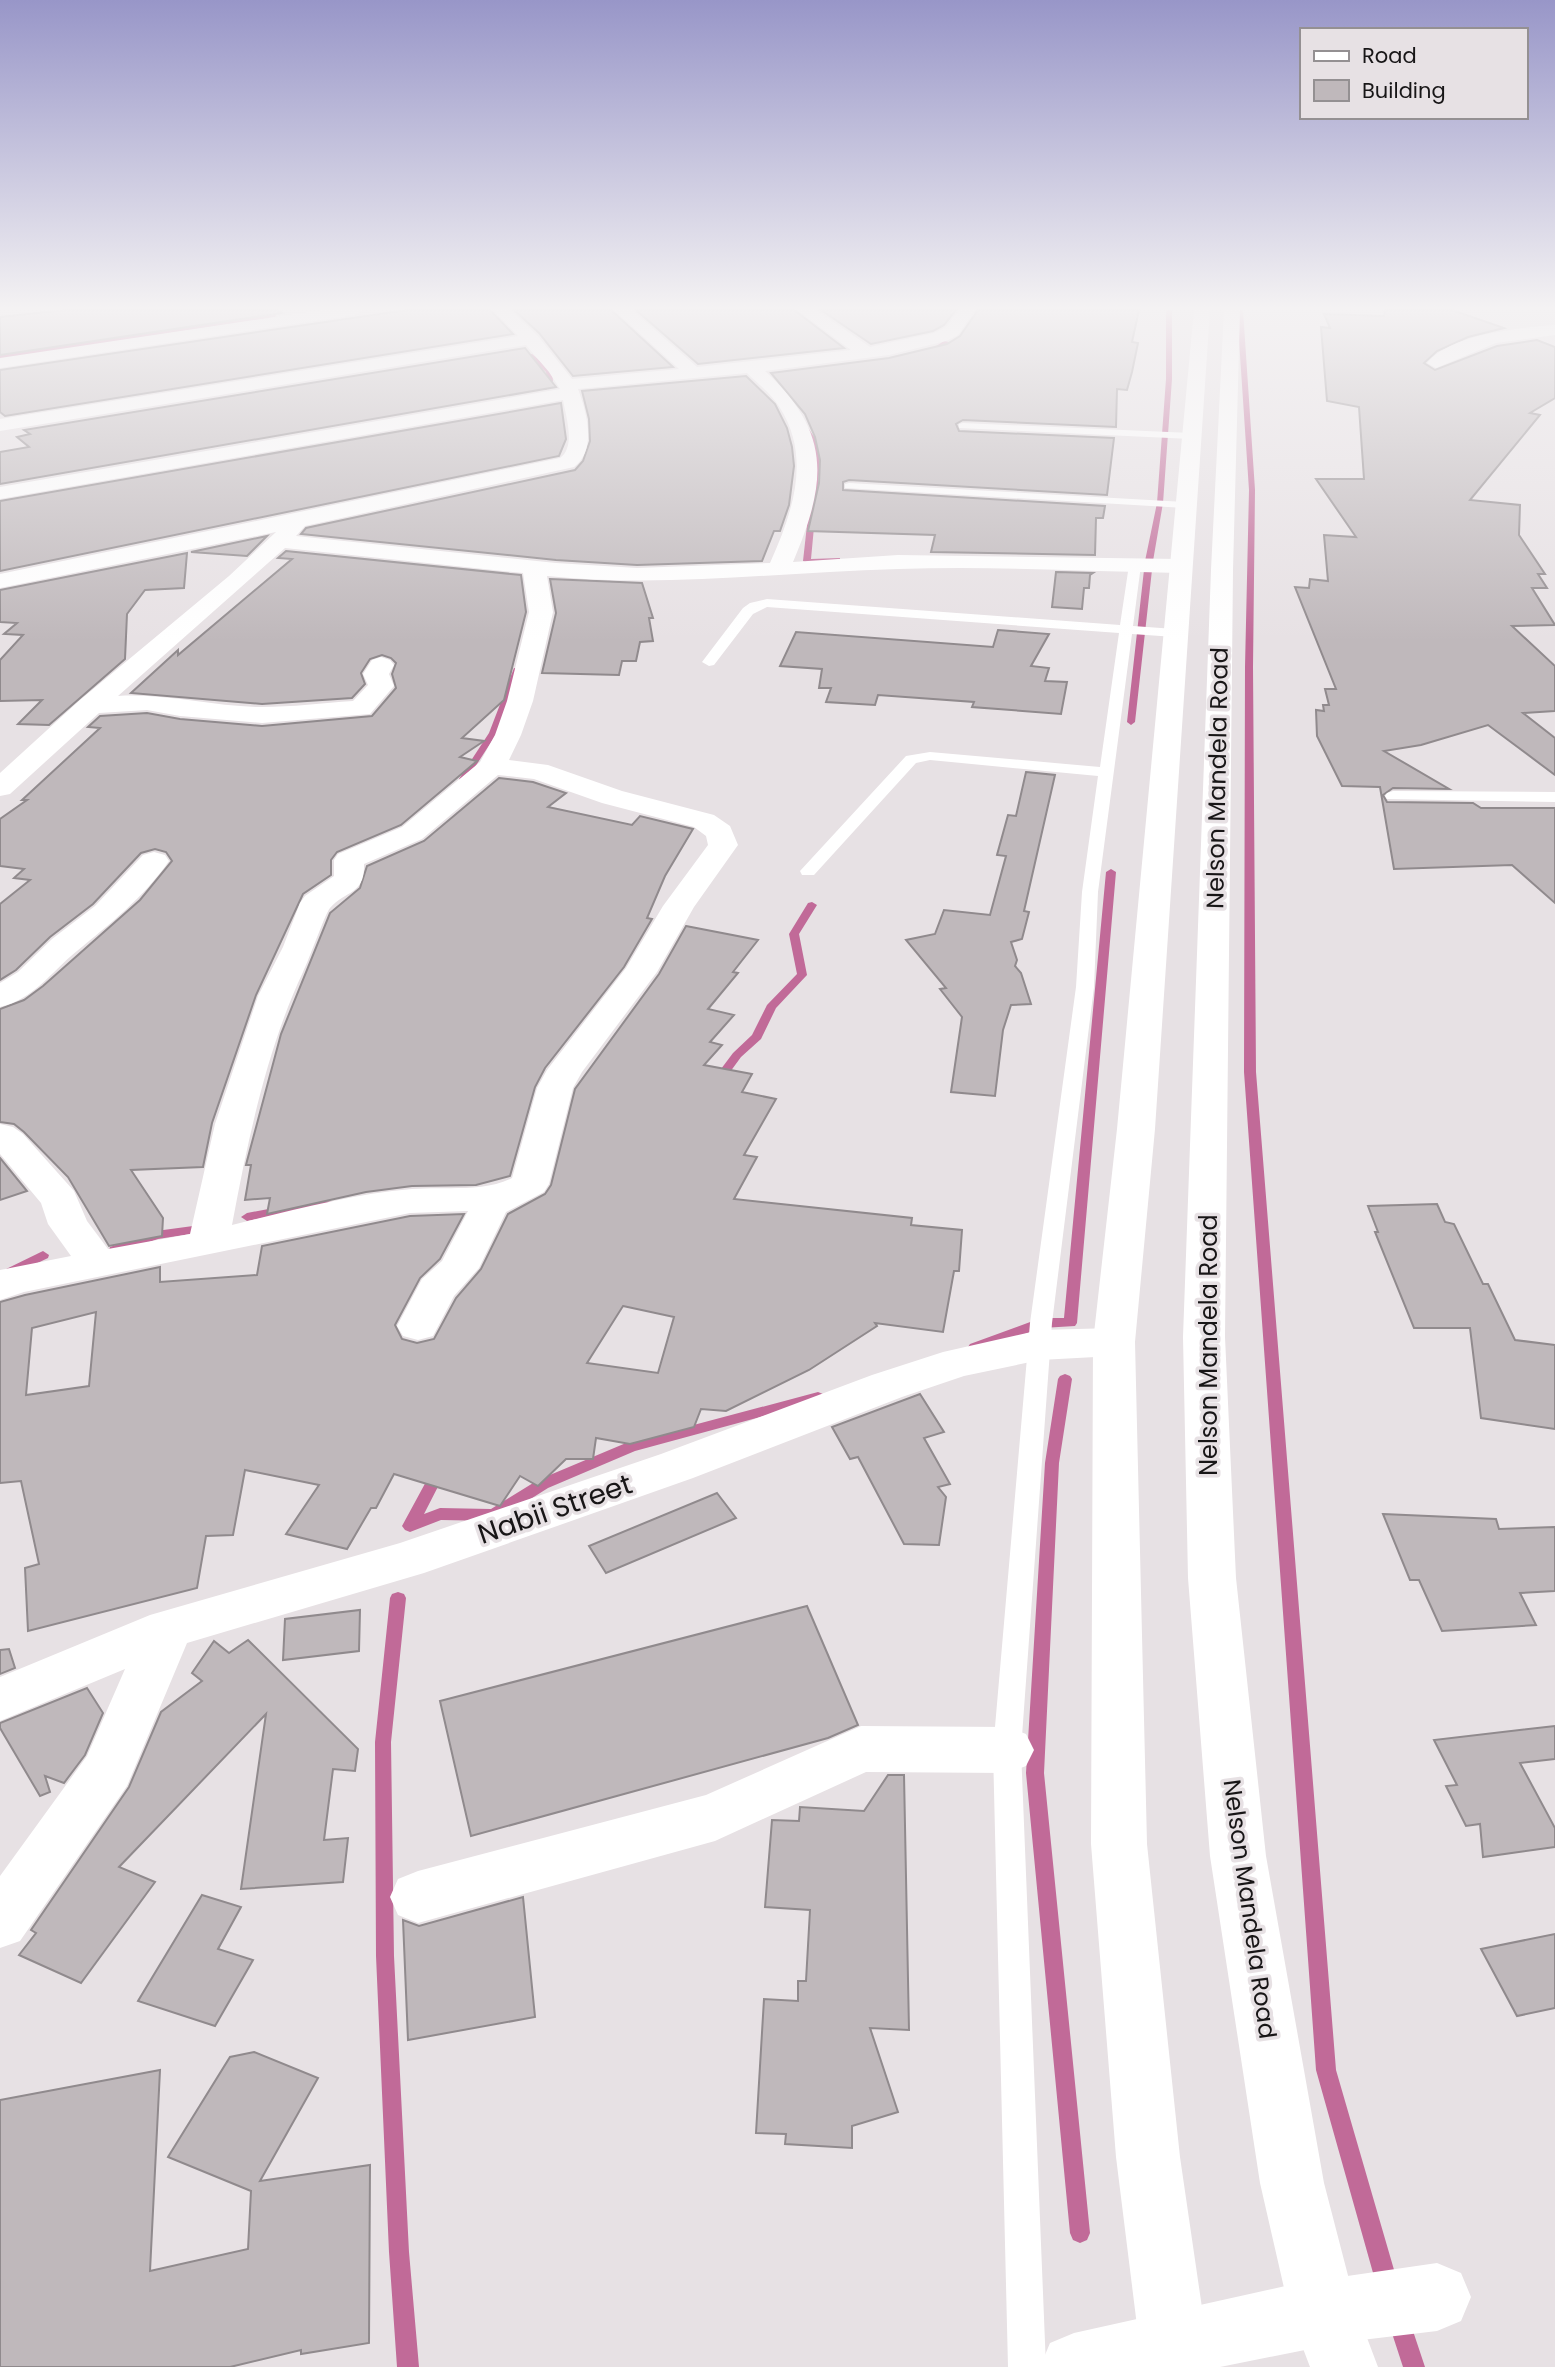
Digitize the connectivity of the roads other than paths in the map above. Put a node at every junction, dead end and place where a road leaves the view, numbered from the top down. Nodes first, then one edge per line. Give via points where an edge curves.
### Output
1 (28, 420) edge
2 (399, 420) edge
3 (574, 420) edge
4 (795, 420) edge
5 (1192, 420) edge
6 (1228, 420) edge
7 (0, 425) edge
8 (963, 426) dead end
9 (1191, 436) junction
10 (849, 486) dead end
11 (0, 494) edge
12 (1185, 505) junction
13 (298, 521) junction
14 (281, 541) junction
15 (1135, 565) junction
16 (1180, 566) junction
17 (534, 568) junction
18 (779, 568) junction
19 (0, 581) edge
20 (1126, 628) junction
21 (1175, 633) junction
22 (709, 662) dead end
23 (381, 665) dead end
24 (89, 706) junction
25 (492, 766) junction
26 (1107, 772) junction
27 (0, 788) edge
28 (1393, 796) dead end
29 (1555, 797) edge
30 (154, 861) dead end
31 (808, 871) dead end
32 (0, 997) edge
33 (0, 1135) edge
34 (502, 1197) junction
35 (208, 1243) junction
36 (97, 1262) junction
37 (0, 1286) edge
38 (418, 1326) dead end
39 (1114, 1342) junction
40 (1040, 1345) junction
41 (168, 1629) junction
42 (0, 1700) edge
43 (1007, 1750) junction
44 (418, 1897) dead end
45 (0, 1922) edge
46 (1437, 2297) dead end
47 (1334, 2340) edge
48 (1177, 2354) edge
49 (1027, 2367) edge
50 (1074, 2367) edge

1 - 7 street
2 - 11 street
3 - 13 street via 579,449 576,458 567,463
4 - 18 street via 806,443 809,470 796,531
5 - 9 street, Nelson Mandela Road
6 - 47 street, Nelson Mandela Road via 1204,1337 1212,1578 1238,1857 1292,2183
8 - 9 lane
9 - 12 street, Nelson Mandela Road
10 - 12 lane
12 - 16 street, Nelson Mandela Road
13 - 14 street
13 - 19 street
14 - 17 street
14 - 24 street
15 - 16 street
15 - 18 street via 932,562
15 - 20 lane
16 - 21 street, Nelson Mandela Road
17 - 18 street via 648,575
17 - 25 street via 541,612 520,701
20 - 21 lane
20 - 22 lane via 767,603 748,611
20 - 26 lane
21 - 39 street, Nelson Mandela Road via 1136,1129
23 - 24 street via 376,674 381,687 361,708 262,715 147,702
24 - 27 street
25 - 34 street via 538,771 612,797 704,821 720,832 723,845 640,972 565,1070 555,1088 530,1184
25 - 35 street via 412,833 349,860 349,878 316,902 275,996 244,1085
26 - 31 lane via 930,756 911,759
26 - 40 lane
28 - 29 lane
30 - 32 street via 106,913 30,979
33 - 36 street via 60,1200 68,1224
34 - 35 street via 410,1201
34 - 38 street via 484,1213 482,1227 459,1268 437,1289
35 - 36 street
36 - 37 street
39 - 40 street, Nabii Street
39 - 48 street, Nelson Mandela Road via 1119,1844 1148,2157
40 - 41 street, Nabii Street via 911,1378 407,1560
40 - 43 lane
41 - 42 street, Nabii Street
41 - 45 street via 107,1770
43 - 44 street via 861,1749 715,1817
43 - 49 lane
46 - 47 street via 1392,2301
47 - 48 street
48 - 50 street

